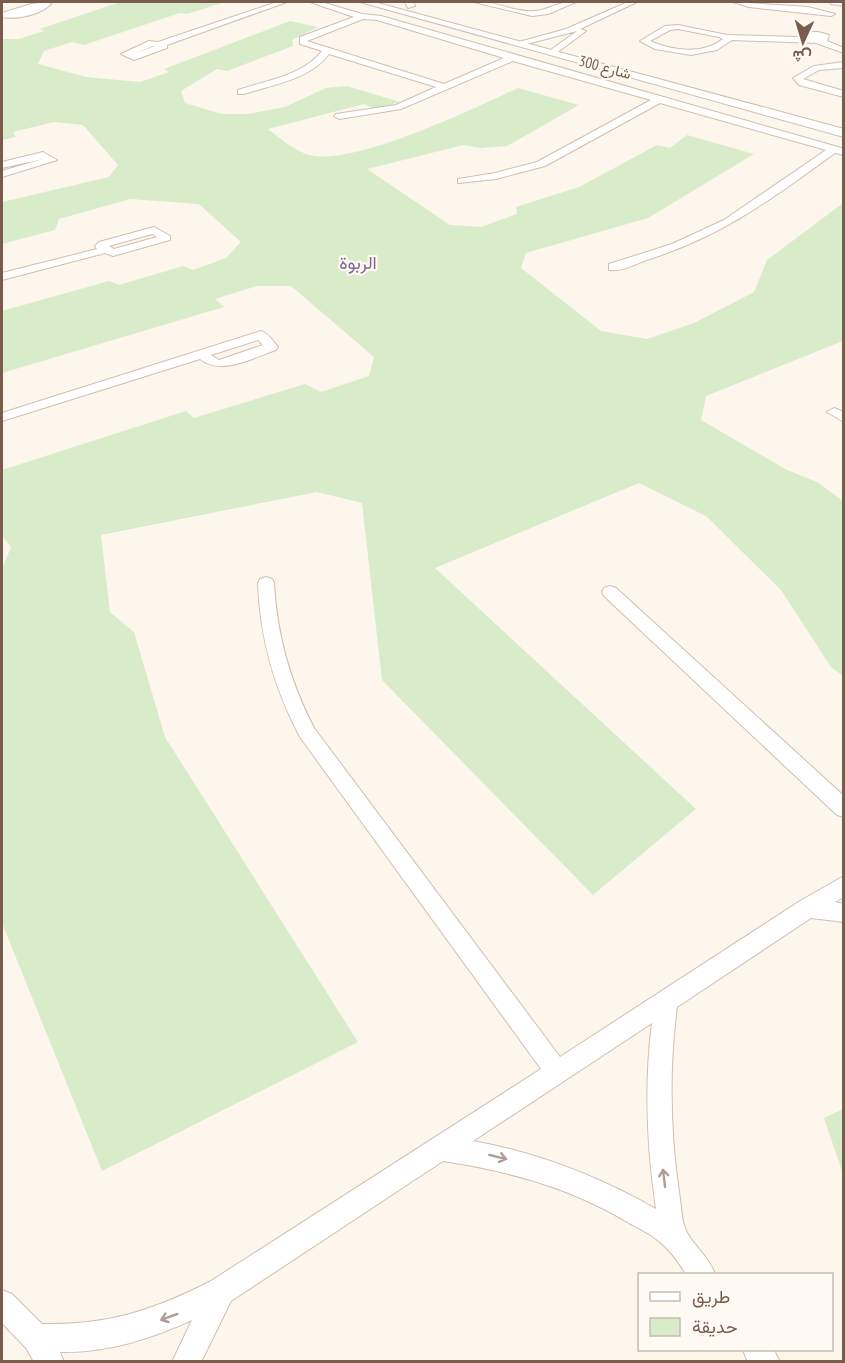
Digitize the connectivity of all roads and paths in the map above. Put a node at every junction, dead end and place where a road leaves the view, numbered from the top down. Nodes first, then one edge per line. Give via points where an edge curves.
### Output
1 (283, 2) edge
2 (314, 2) edge
3 (365, 2) edge
4 (396, 2) edge
5 (478, 2) edge
6 (572, 2) edge
7 (633, 2) edge
8 (646, 2) edge
9 (737, 2) edge
10 (492, 3) edge
11 (841, 3) edge
12 (410, 4) edge
13 (828, 13) junction
14 (364, 16) junction
15 (816, 31) junction
16 (485, 34) junction
17 (556, 34) junction
18 (572, 37) junction
19 (532, 38) junction
20 (728, 38) junction
21 (461, 43) junction
22 (519, 43) junction
23 (161, 44) dead end
24 (563, 47) junction
25 (843, 49) edge
26 (327, 51) junction
27 (552, 52) junction
28 (512, 58) junction
29 (843, 65) edge
30 (310, 67) junction
31 (381, 67) junction
32 (445, 87) junction
33 (241, 92) dead end
34 (843, 94) edge
35 (659, 100) junction
36 (339, 116) dead end
37 (843, 123) edge
38 (843, 133) edge
39 (839, 150) edge
40 (2, 165) edge
41 (2, 174) edge
42 (462, 181) dead end
43 (105, 250) dead end
44 (613, 267) dead end
45 (2, 278) edge
46 (202, 354) dead end
47 (2, 417) edge
48 (266, 583) dead end
49 (610, 591) dead end
50 (843, 809) edge
51 (843, 885) edge
52 (808, 908) junction
53 (843, 913) edge
54 (666, 1001) junction
55 (556, 1072) junction
56 (441, 1148) junction
57 (673, 1236) junction
58 (701, 1273) edge
59 (221, 1291) junction
60 (2, 1304) edge
61 (36, 1338) junction
62 (50, 1362) edge
63 (186, 1362) edge

1 - 23 street
2 - 14 street
3 - 16 street, شارع 300
4 - 12 street, شارع 300
5 - 10 street
6 - 10 street via 537,14
7 - 17 street
8 - 18 street
9 - 13 street
11 - 13 street
12 - 19 street, شارع 300
13 - 15 street
14 - 21 street
14 - 26 street via 303,39
15 - 20 street via 784,38
15 - 25 street
16 - 21 street
16 - 22 street, شارع 300
17 - 18 street
17 - 19 street
18 - 24 street
19 - 22 street
19 - 24 street, شارع 300
20 - 20 street via 696,54 644,40 678,27
21 - 28 street
22 - 27 street, شارع 300
24 - 27 street
24 - 37 street, شارع 300
26 - 30 street
26 - 31 street
27 - 38 street, شارع 300
28 - 32 street
28 - 35 street
29 - 34 street via 817,68 797,78 802,83
30 - 31 street
30 - 33 street
31 - 32 street
32 - 36 street via 398,107
35 - 39 street
35 - 42 street via 541,164
39 - 44 street via 713,231
40 - 41 street via 43,155 52,160
43 - 45 street
46 - 47 street
48 - 55 street via 273,655 286,693 307,732
49 - 50 street
51 - 52 street
52 - 53 street
52 - 54 street
54 - 55 street
57 -> 54 street via 659,1133 659,1064
55 - 56 street
56 -> 57 street via 507,1159 582,1184
56 - 59 street
57 - 58 street
59 -> 61 street via 177,1314 131,1330 83,1338
59 - 63 street
60 - 61 street
61 - 62 street

